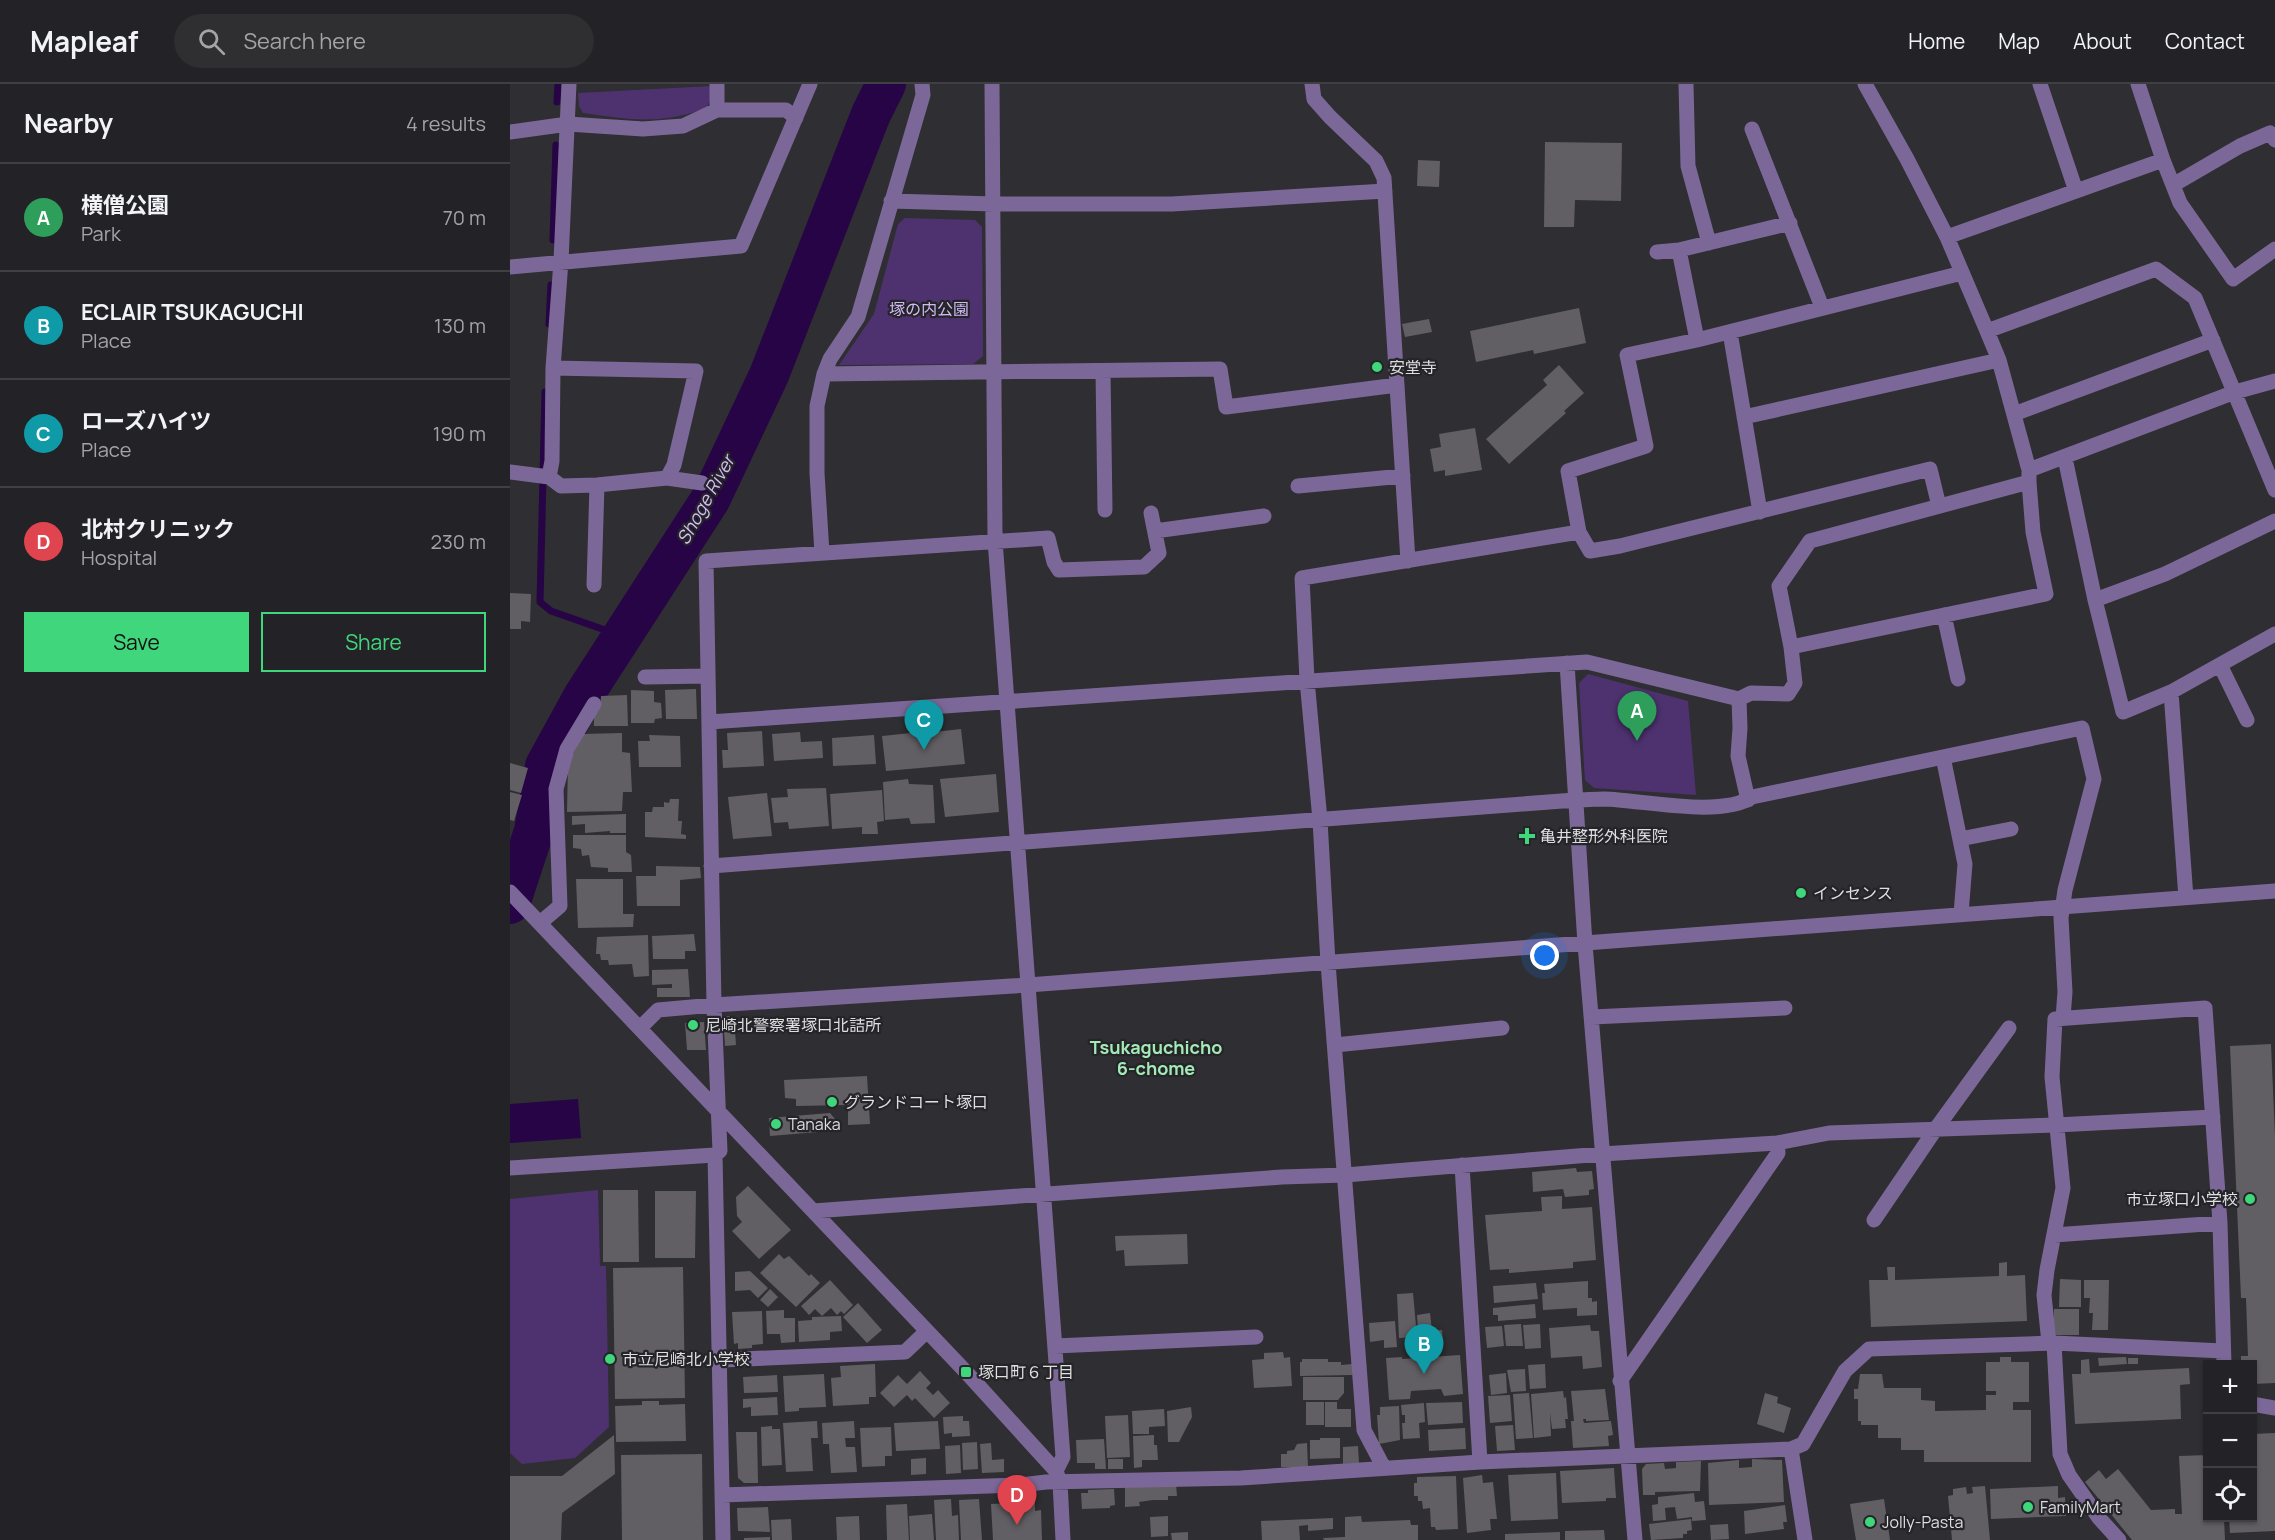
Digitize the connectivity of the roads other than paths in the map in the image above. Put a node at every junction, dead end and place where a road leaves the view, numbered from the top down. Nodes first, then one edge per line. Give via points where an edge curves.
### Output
1 (569, 84) edge
2 (717, 84) edge
3 (810, 84) edge
4 (992, 84) edge
5 (1312, 84) edge
6 (1686, 84) edge
7 (1865, 84) edge
8 (2040, 84) edge
9 (2138, 84) edge
10 (923, 89) edge
11 (717, 110) junction
12 (795, 118) junction
13 (568, 124) junction
14 (1752, 129) dead end
15 (510, 132) edge
16 (2275, 140) edge
17 (2163, 160) junction
18 (2173, 185) junction
19 (1385, 191) junction
20 (2076, 191) junction
21 (893, 196) junction
22 (994, 204) junction
23 (1790, 223) junction
24 (1947, 237) junction
25 (1709, 243) junction
26 (2275, 249) edge
27 (1679, 250) junction
28 (1658, 252) dead end
29 (561, 261) junction
30 (510, 267) edge
31 (1962, 273) junction
32 (1822, 307) junction
33 (1987, 331) junction
34 (1730, 332) junction
35 (1697, 340) junction
36 (2213, 340) junction
37 (1999, 360) junction
38 (553, 368) junction
39 (1103, 371) junction
40 (994, 373) junction
41 (824, 374) junction
42 (2275, 381) edge
43 (1396, 385) junction
44 (2235, 392) junction
45 (2014, 414) junction
46 (1743, 417) junction
47 (2065, 458) junction
48 (510, 472) edge
49 (544, 476) junction
50 (1403, 476) junction
51 (2029, 476) junction
52 (667, 478) junction
53 (702, 483) dead end
54 (597, 485) junction
55 (1298, 486) dead end
56 (2275, 490) edge
57 (1939, 506) junction
58 (1105, 510) dead end
59 (1760, 512) junction
60 (1150, 513) dead end
61 (1264, 516) dead end
62 (2275, 521) edge
63 (1155, 531) junction
64 (1579, 532) junction
65 (995, 540) junction
66 (822, 553) junction
67 (1408, 561) junction
68 (594, 585) dead end
69 (2095, 600) junction
70 (1944, 615) junction
71 (2275, 634) edge
72 (1791, 647) junction
73 (1567, 663) junction
74 (2220, 665) junction
75 (708, 676) junction
76 (645, 677) dead end
77 (1958, 679) dead end
78 (1307, 680) junction
79 (2171, 692) junction
80 (1738, 699) junction
81 (1007, 700) junction
82 (594, 704) dead end
83 (2247, 720) dead end
84 (709, 722) junction
85 (1943, 757) junction
86 (1575, 800) junction
87 (1748, 800) junction
88 (1320, 820) junction
89 (2011, 829) dead end
90 (1960, 839) junction
91 (1017, 842) junction
92 (711, 866) junction
93 (2275, 891) edge
94 (510, 892) edge
95 (2186, 898) junction
96 (2064, 906) junction
97 (1961, 914) junction
98 (536, 919) junction
99 (1585, 944) junction
100 (1329, 963) junction
101 (1028, 985) junction
102 (714, 1005) junction
103 (1785, 1008) dead end
104 (1592, 1017) junction
105 (2063, 1018) junction
106 (640, 1028) junction
107 (1502, 1028) dead end
108 (2009, 1028) dead end
109 (1335, 1045) junction
110 (718, 1109) junction
111 (2213, 1117) junction
112 (2056, 1125) junction
113 (1935, 1130) junction
114 (1777, 1143) junction
115 (718, 1153) junction
116 (1602, 1154) junction
117 (1462, 1165) junction
118 (510, 1168) edge
119 (1345, 1175) junction
120 (1043, 1196) junction
121 (813, 1211) junction
122 (1874, 1220) dead end
123 (2220, 1223) junction
124 (2054, 1235) junction
125 (1256, 1337) dead end
126 (916, 1342) junction
127 (2052, 1343) junction
128 (1055, 1346) junction
129 (2224, 1358) edge
130 (721, 1360) junction
131 (1620, 1380) junction
132 (2257, 1405) edge
133 (2275, 1408) edge
134 (1791, 1449) junction
135 (1627, 1457) junction
136 (1480, 1461) junction
137 (1384, 1467) junction
138 (1058, 1476) junction
139 (723, 1495) junction
140 (723, 1540) edge
141 (1063, 1540) edge
142 (1635, 1540) edge
143 (1805, 1540) edge
144 (2119, 1540) edge

1 - 13 street
2 - 11 street
3 - 12 street
4 - 22 street
5 - 19 street via 1314,99 1382,168
6 - 25 street via 1688,166
7 - 24 street
8 - 20 street
9 - 17 street
10 - 21 street
11 - 12 street via 786,110
11 - 13 street via 683,126 643,129
12 - 29 street via 741,246
13 - 15 street
13 - 29 street
14 - 23 street
16 - 18 street via 2270,133 2240,146
17 - 18 street
17 - 20 street
18 - 26 street via 2180,203 2232,279
19 - 22 street via 1172,204
19 - 43 street
20 - 24 street
21 - 22 street
21 - 41 street via 858,317
22 - 40 street
23 - 25 street
23 - 32 street
24 - 31 street
25 - 27 street
27 - 28 street
27 - 35 street
29 - 30 street
29 - 38 street
31 - 32 street
31 - 33 street
32 - 34 street
33 - 36 street via 2156,269 2195,298
33 - 37 street
34 - 35 street
34 - 46 street
35 - 64 street via 1628,355 1646,446 1568,471
36 - 44 street
36 - 45 street
37 - 45 street
37 - 46 street
38 - 49 street via 552,461
38 - 52 street via 696,371 674,465
39 - 40 street
39 - 43 street via 1220,369 1226,407
39 - 58 street
40 - 41 street
40 - 65 street
41 - 66 street via 817,406
42 - 44 street
43 - 50 street
44 - 47 street
44 - 56 street
45 - 51 street
46 - 59 street
47 - 51 street
47 - 69 street
48 - 49 street
49 - 54 street via 561,486
50 - 55 street
50 - 67 street
51 - 57 street
51 - 70 street via 2033,532 2046,594
52 - 53 street
52 - 54 street
54 - 68 street
57 - 59 street via 1930,469
57 - 72 street via 1810,541 1779,586
59 - 64 street via 1590,551
60 - 63 street
61 - 63 street
62 - 69 street via 2165,574
63 - 65 street via 1159,553 1144,567 1059,570 1048,538
64 - 67 street
65 - 66 street
65 - 81 street
66 - 75 street via 706,561
67 - 78 street via 1302,578
69 - 79 street via 2123,712
70 - 72 street
70 - 77 street
71 - 74 street
72 - 80 street via 1795,683 1788,694 1751,693
73 - 78 street
73 - 80 street via 1587,662
73 - 86 street
74 - 79 street
74 - 83 street
75 - 76 street
75 - 84 street
78 - 81 street
78 - 88 street
79 - 95 street
80 - 87 street via 1738,756
81 - 84 street
81 - 91 street
82 - 98 street via 567,749 556,789 560,906
84 - 92 street
85 - 87 street
85 - 90 street
85 - 96 street via 2082,728 2094,779
86 - 87 street via 1708,807
86 - 88 street
86 - 99 street
88 - 91 street
88 - 100 street
89 - 90 street
90 - 97 street via 1965,864
91 - 92 street
91 - 101 street
92 - 102 street
93 - 95 street
94 - 98 street
95 - 96 street
96 - 97 street
96 - 105 street
97 - 99 street
98 - 106 street
99 - 100 street
99 - 104 street
100 - 101 street
100 - 109 street
101 - 102 street
101 - 120 street
102 - 106 street via 658,1010
102 - 110 street
103 - 104 street
104 - 116 street
105 - 111 street via 2205,1008
105 - 112 street via 2055,1019 2052,1077
106 - 110 street
107 - 109 street
108 - 113 street
109 - 119 street
110 - 115 street
110 - 121 street
111 - 112 street
111 - 123 street
112 - 113 street
112 - 124 street via 2063,1188
113 - 114 street via 1829,1133
113 - 122 street
114 - 116 street
114 - 131 street via 1779,1153
115 - 118 street
115 - 130 street
116 - 117 street
116 - 131 street
117 - 119 street
117 - 136 street
119 - 120 street
119 - 137 street via 1364,1430
120 - 121 street
120 - 128 street
121 - 126 street
123 - 124 street
123 - 129 street
124 - 127 street via 2044,1295
125 - 128 street
126 - 130 street
126 - 138 street
127 - 129 street
127 - 134 street via 1869,1349 1845,1371 1803,1444
127 - 144 street via 2060,1454 2098,1518
128 - 138 street via 1063,1457
130 - 139 street
131 - 135 street
132 - 133 street
134 - 135 street
134 - 143 street
135 - 136 street
135 - 142 street
136 - 137 street
137 - 138 street via 1241,1478
138 - 139 street
138 - 141 street
139 - 140 street

